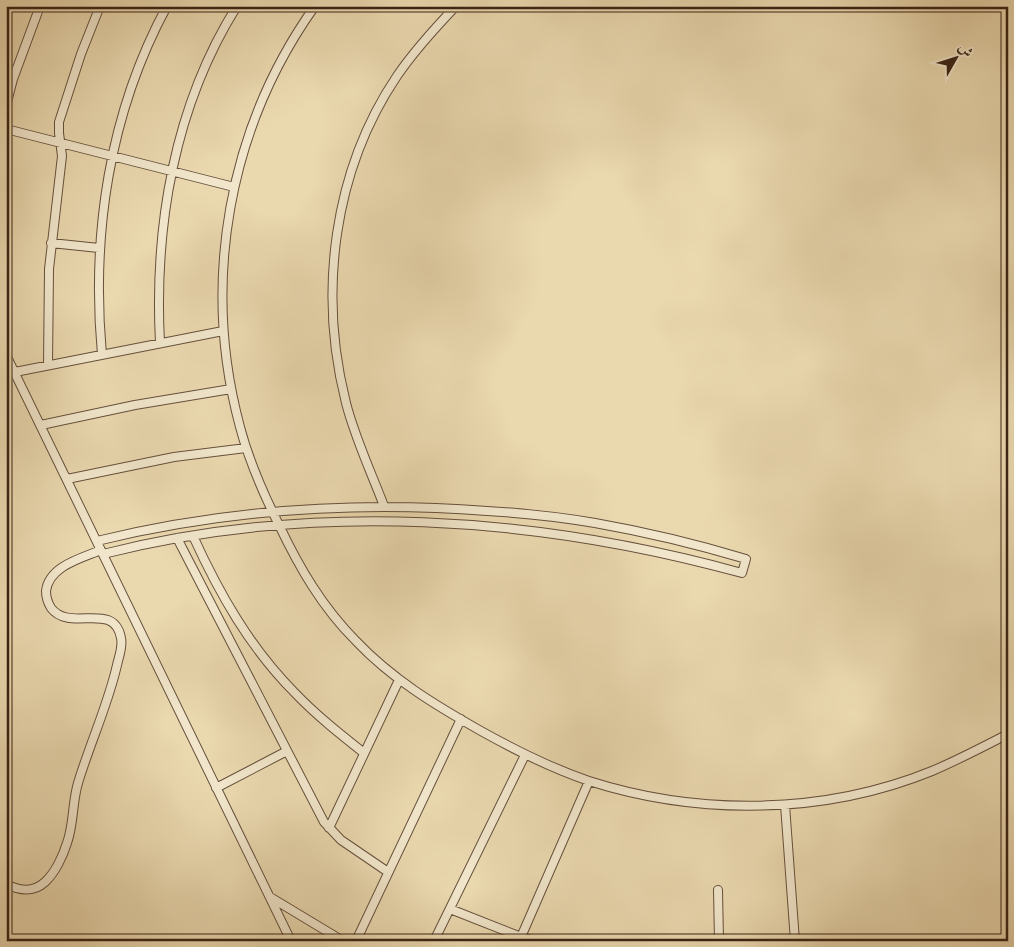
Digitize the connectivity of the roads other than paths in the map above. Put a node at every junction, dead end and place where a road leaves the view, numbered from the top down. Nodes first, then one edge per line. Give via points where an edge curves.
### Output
1 (40, 6) edge
2 (100, 6) edge
3 (166, 6) edge
4 (237, 6) edge
5 (315, 6) edge
6 (456, 6) edge
7 (6, 106) edge
8 (6, 129) edge
9 (60, 143) junction
10 (112, 156) junction
11 (172, 172) junction
12 (234, 187) junction
13 (51, 243) junction
14 (99, 248) junction
15 (224, 331) junction
16 (160, 343) junction
17 (102, 354) junction
18 (6, 355) edge
19 (48, 365) junction
20 (15, 372) junction
21 (231, 389) junction
22 (40, 424) junction
23 (246, 448) junction
24 (67, 479) junction
25 (384, 506) junction
26 (273, 513) junction
27 (279, 526) junction
28 (193, 536) junction
29 (177, 538) junction
30 (97, 541) junction
31 (102, 552) junction
32 (399, 680) junction
33 (461, 720) junction
34 (1008, 734) edge
35 (287, 751) junction
36 (364, 753) junction
37 (525, 755) junction
38 (589, 781) junction
39 (216, 788) junction
40 (785, 805) junction
41 (329, 828) junction
42 (388, 872) junction
43 (6, 884) edge
44 (718, 890) dead end
45 (270, 897) junction
46 (450, 908) junction
47 (521, 937) junction
48 (291, 941) edge
49 (342, 941) edge
50 (356, 941) edge
51 (434, 941) edge
52 (535, 941) edge
53 (719, 941) edge
54 (795, 941) edge

1 - 7 street
2 - 9 street via 59,122
3 - 10 street via 134,81
4 - 11 street via 197,89
5 - 12 street via 283,56 264,94
6 - 25 street via 424,39 375,113 352,169 336,236 331,286 334,343 346,404
8 - 9 street
9 - 10 street
9 - 13 street via 62,156
10 - 11 street
10 - 14 street
11 - 12 street
11 - 16 street via 161,240 158,291
12 - 15 street via 222,277
13 - 14 street
13 - 19 street
14 - 17 street
15 - 16 street
15 - 21 street
16 - 17 street
17 - 19 street
18 - 20 street
19 - 20 street
20 - 22 street
21 - 22 street
21 - 23 street
22 - 24 street
23 - 24 street via 147,462
23 - 26 street
24 - 30 street
25 - 26 street
25 - 27 street via 520,513 594,523 694,544 746,559 742,573 626,545 532,530 460,524 396,522
26 - 27 street
26 - 30 street via 200,520
27 - 28 street
27 - 32 street via 304,575 336,620
28 - 29 street
28 - 36 street via 231,611 263,657 294,692
29 - 31 street
29 - 35 street
30 - 31 street
31 - 39 street
31 - 43 street via 58,570 49,580 46,594 49,605 59,616 106,619 118,630 121,638 111,687 78,782 71,829 60,859 48,878 35,888 23,890
32 - 33 street
32 - 36 street
33 - 37 street
33 - 42 street
34 - 40 street via 930,772 891,785 852,795
35 - 39 street
35 - 41 street
36 - 41 street
37 - 38 street
37 - 46 street
38 - 40 street via 637,794 686,802 735,806
38 - 47 street
39 - 45 street
40 - 54 street
41 - 42 street
42 - 50 street
44 - 53 street
45 - 48 street
45 - 49 street
46 - 47 street
46 - 51 street
47 - 52 street

